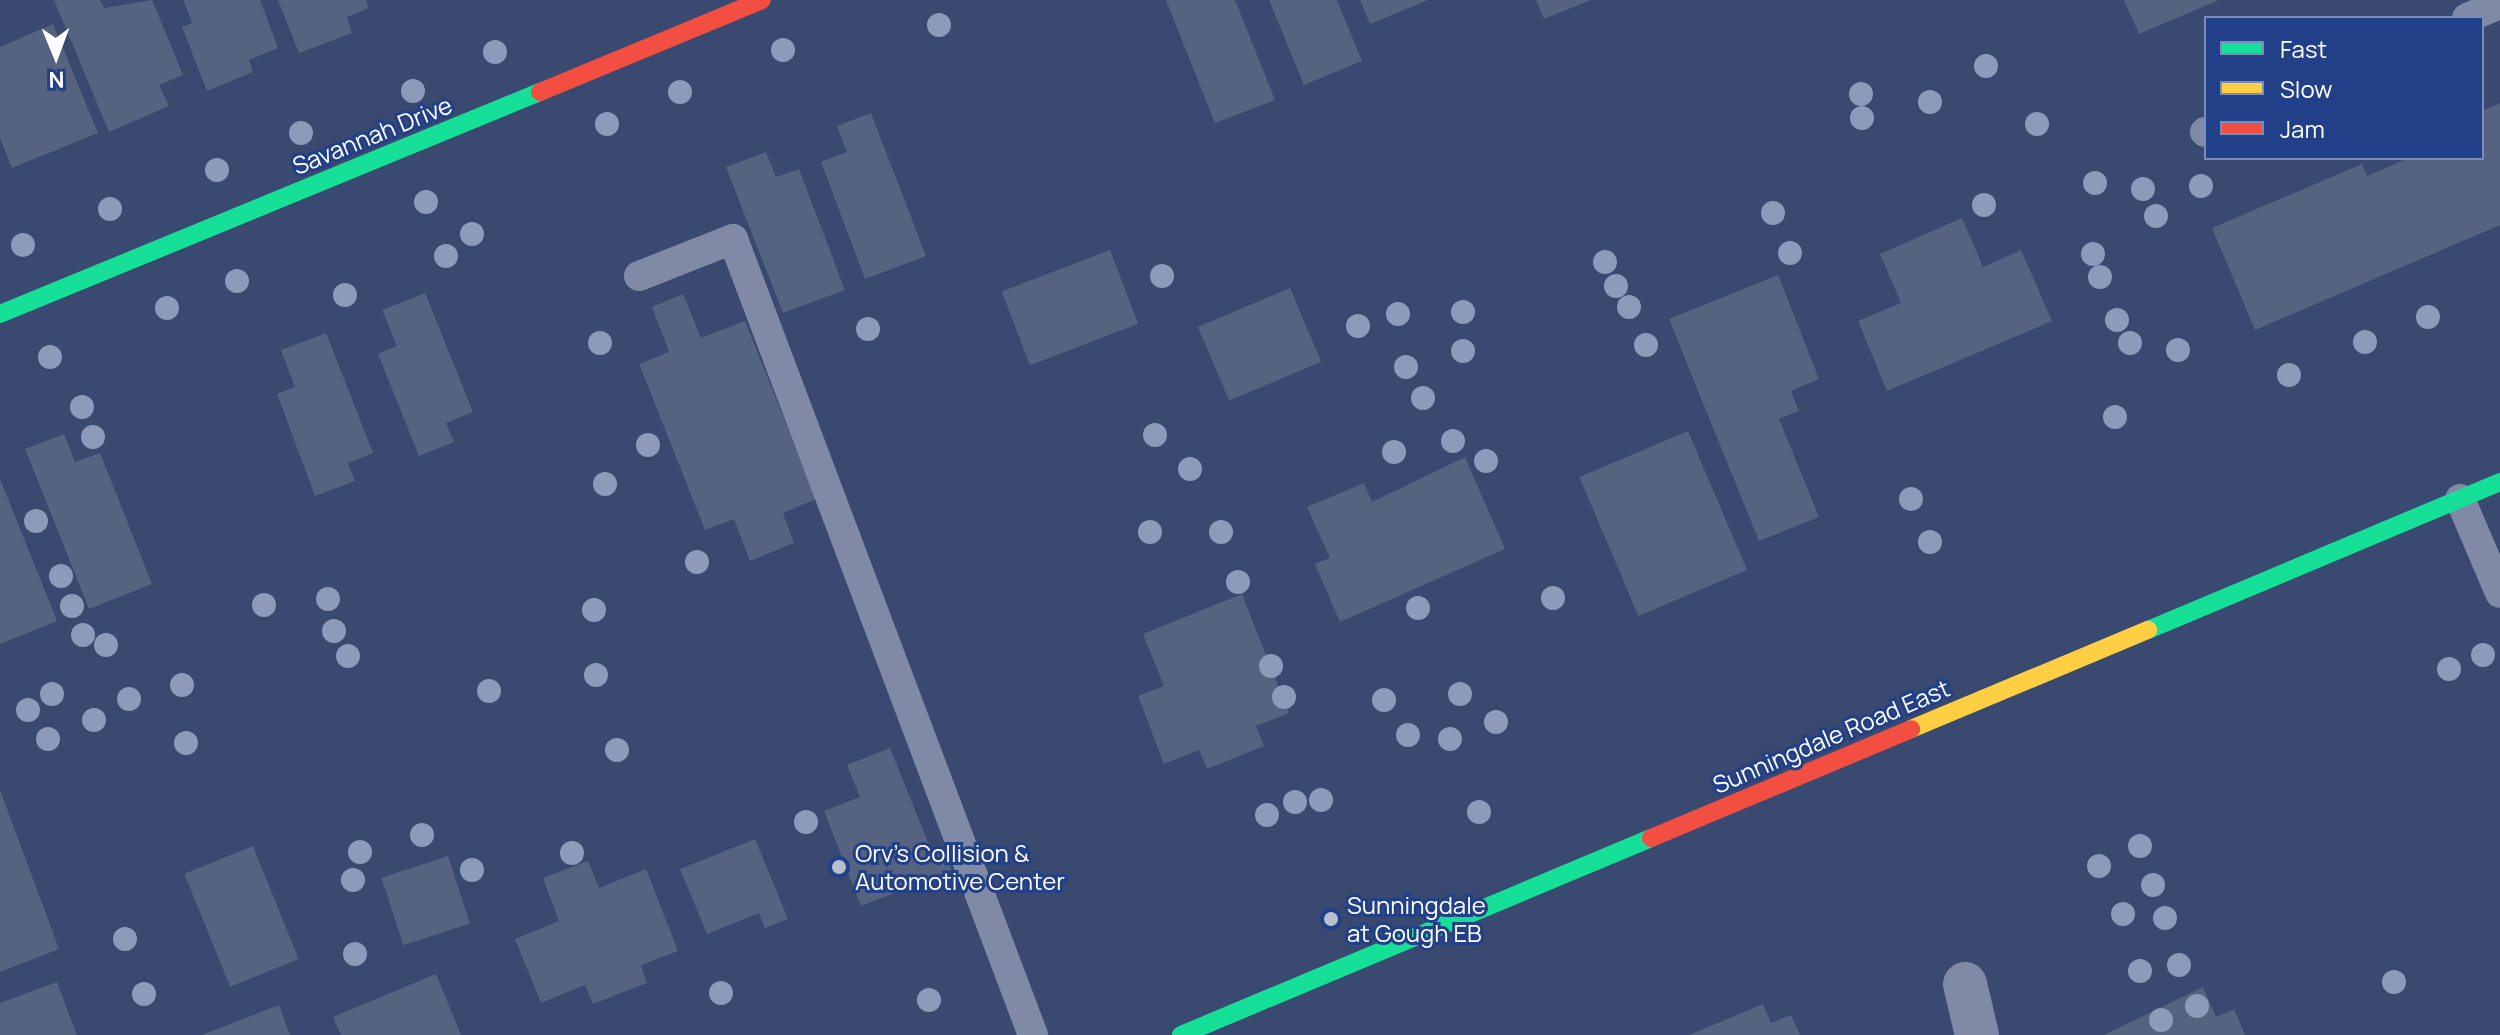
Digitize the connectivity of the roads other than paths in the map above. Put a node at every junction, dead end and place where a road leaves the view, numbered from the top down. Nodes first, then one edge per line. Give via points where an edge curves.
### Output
1 (762, 0) edge
2 (2500, 4) edge
3 (2472, 16) edge
4 (639, 276) dead end
5 (0, 314) edge
6 (2500, 482) edge
7 (2460, 499) junction
8 (2500, 593) edge
9 (1965, 984) dead end
10 (1232, 1023) edge
11 (1033, 1035) edge
12 (1181, 1035) edge
13 (1977, 1035) edge

1 - 5 main road, Savannah Drive
2 - 3 lane
4 - 11 lane via 733,239
6 - 7 main road, Sunningdale Road East
7 - 8 lane
7 - 10 main road, Sunningdale Road East
9 - 13 street
10 - 12 main road, Sunningdale Road East

